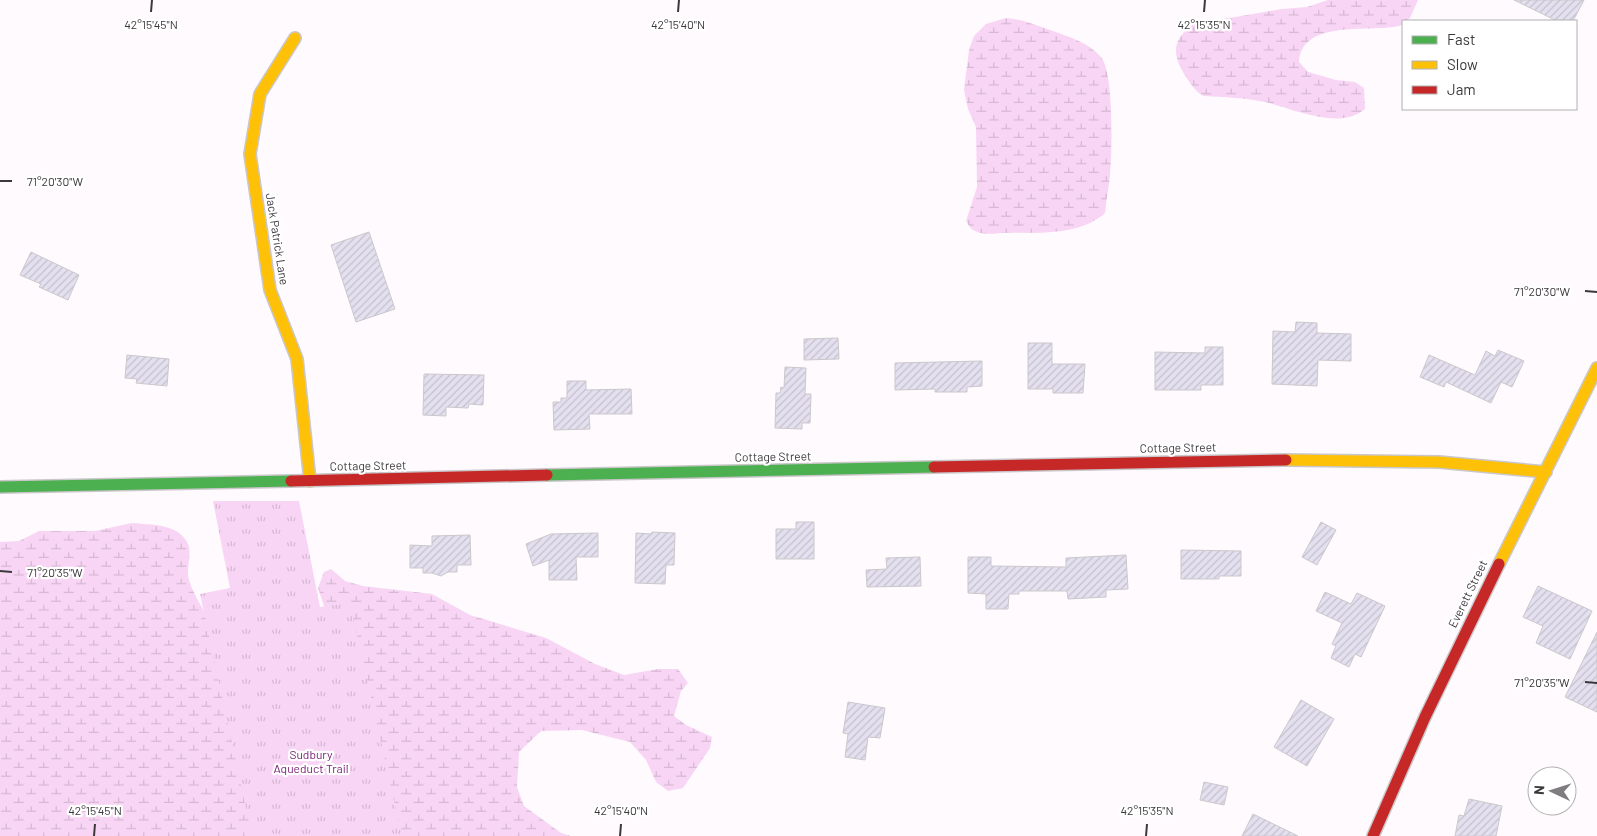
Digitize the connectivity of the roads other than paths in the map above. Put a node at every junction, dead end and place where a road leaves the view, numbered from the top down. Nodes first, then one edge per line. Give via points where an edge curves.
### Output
1 (295, 38) dead end
2 (1597, 368) edge
3 (1546, 472) junction
4 (310, 481) junction
5 (0, 487) edge
6 (1373, 836) edge

1 - 4 street, Jack Patrick Lane via 260,94 250,154 270,290 296,359
2 - 3 street, Everett Street
3 - 4 street, Cottage Street via 1439,462 1243,460
3 - 6 street, Everett Street via 1464,634
4 - 5 street, Cottage Street

